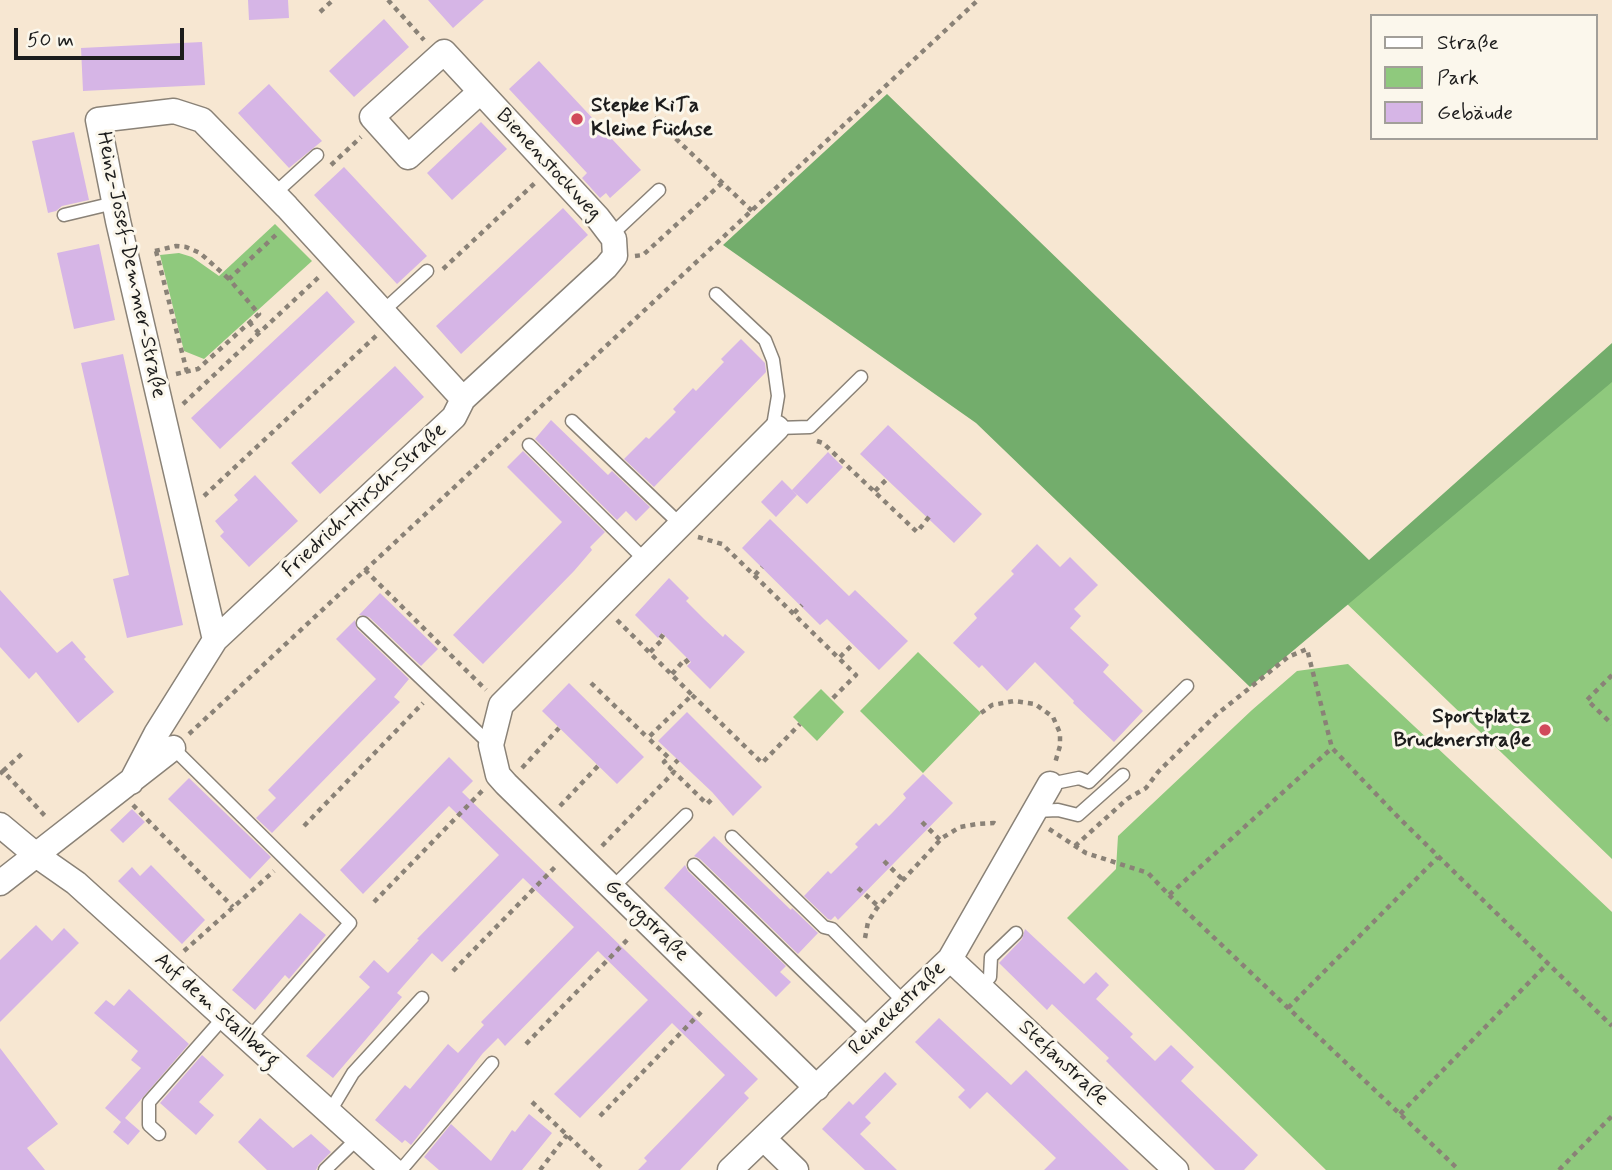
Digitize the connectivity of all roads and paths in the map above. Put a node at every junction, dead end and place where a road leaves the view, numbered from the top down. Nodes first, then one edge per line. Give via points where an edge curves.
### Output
1 (333, 0) edge
2 (388, 0) edge
3 (978, 0) edge
4 (320, 12) dead end
5 (439, 56) junction
6 (480, 92) junction
7 (653, 118) dead end
8 (317, 155) dead end
9 (551, 168) junction
10 (722, 183) junction
11 (659, 190) dead end
12 (274, 194) junction
13 (114, 204) junction
14 (751, 211) junction
15 (64, 215) dead end
16 (295, 217) junction
17 (613, 243) junction
18 (156, 251) junction
19 (126, 257) junction
20 (336, 262) junction
21 (433, 272) joint
22 (229, 279) junction
23 (716, 294) dead end
24 (387, 317) junction
25 (249, 322) junction
26 (259, 333) junction
27 (187, 372) junction
28 (861, 377) dead end
29 (155, 380) junction
30 (463, 399) junction
31 (162, 412) junction
32 (572, 421) dead end
33 (774, 430) junction
34 (811, 439) dead end
35 (529, 445) dead end
36 (888, 478) dead end
37 (875, 491) junction
38 (183, 503) junction
39 (929, 517) dead end
40 (678, 528) junction
41 (645, 560) junction
42 (762, 567) dead end
43 (365, 570) junction
44 (755, 575) junction
45 (601, 604) junction
46 (802, 605) dead end
47 (794, 613) junction
48 (363, 623) dead end
49 (660, 635) dead end
50 (215, 640) junction
51 (853, 644) dead end
52 (650, 652) junction
53 (840, 657) junction
54 (689, 664) dead end
55 (672, 674) junction
56 (1612, 675) edge
57 (591, 683) dead end
58 (1187, 686) dead end
59 (434, 692) junction
60 (692, 695) junction
61 (831, 700) dead end
62 (501, 705) junction
63 (981, 713) dead end
64 (800, 724) dead end
65 (1612, 724) edge
66 (559, 728) dead end
67 (648, 738) junction
68 (491, 745) junction
69 (173, 748) junction
70 (1332, 748) junction
71 (24, 751) dead end
72 (678, 761) dead end
73 (598, 766) dead end
74 (672, 770) junction
75 (2, 772) edge
76 (1123, 775) dead end
77 (502, 780) junction
78 (1050, 784) junction
79 (126, 786) junction
80 (714, 797) dead end
81 (686, 815) dead end
82 (545, 822) junction
83 (922, 822) dead end
84 (1028, 822) junction
85 (0, 825) edge
86 (304, 825) dead end
87 (64, 835) junction
88 (732, 837) dead end
89 (940, 840) junction
90 (1075, 846) junction
91 (36, 855) junction
92 (579, 856) junction
93 (1438, 857) junction
94 (286, 860) junction
95 (884, 861) dead end
96 (694, 865) dead end
97 (902, 879) junction
98 (0, 883) edge
99 (612, 888) junction
100 (858, 888) dead end
101 (1169, 895) junction
102 (374, 902) dead end
103 (878, 906) junction
104 (233, 907) junction
105 (646, 921) junction
106 (1016, 933) dead end
107 (950, 959) junction
108 (863, 960) junction
109 (1548, 963) junction
110 (168, 966) junction
111 (453, 971) dead end
112 (981, 987) junction
113 (720, 993) junction
114 (422, 998) dead end
115 (905, 1003) junction
116 (1288, 1008) junction
117 (224, 1017) junction
118 (1612, 1026) edge
119 (870, 1037) junction
120 (248, 1040) junction
121 (526, 1044) dead end
122 (492, 1063) dead end
123 (817, 1088) junction
124 (532, 1101) dead end
125 (329, 1113) junction
126 (1400, 1114) junction
127 (600, 1116) dead end
128 (1612, 1116) edge
129 (159, 1134) dead end
130 (567, 1135) junction
131 (358, 1138) junction
132 (764, 1139) junction
133 (325, 1170) edge
134 (393, 1170) edge
135 (401, 1170) edge
136 (540, 1170) edge
137 (604, 1170) edge
138 (730, 1170) edge
139 (796, 1170) edge
140 (1176, 1170) edge
141 (1459, 1170) edge
142 (1559, 1170) edge

1 - 4 path
2 - 5 path
3 - 14 path
5 - 6 street, Bienenstockweg via 444,52
5 - 6 street, Bienenstockweg via 372,117 408,157
6 - 9 street, Bienenstockweg
7 - 10 path
8 - 12 lane
9 - 17 street, Bienenstockweg via 598,218
9 - 21 path
10 - 14 path
10 - 17 path via 643,255
11 - 17 lane
12 - 13 street, Heinz-Josef-Demmer-Straße via 202,120 174,111 98,120
12 - 16 street, Heinz-Josef-Demmer-Straße
13 - 15 lane
13 - 19 street, Heinz-Josef-Demmer-Straße
14 - 43 path
16 - 20 street, Heinz-Josef-Demmer-Straße
16 - 22 path
17 - 30 street, Friedrich-Hirsch-Straße via 606,267
18 - 19 path
18 - 22 path via 186,247 200,253
18 - 27 path
19 - 29 street, Heinz-Josef-Demmer-Straße
20 - 24 street, Heinz-Josef-Demmer-Straße
20 - 26 path
21 - 24 lane
22 - 25 path via 259,314
23 - 33 lane via 765,340 774,360 778,396
24 - 30 street, Heinz-Josef-Demmer-Straße
24 - 38 path via 201,499
25 - 26 path
25 - 27 path via 198,369
26 - 31 path via 182,405
27 - 29 path
28 - 33 lane via 810,428
29 - 31 street, Heinz-Josef-Demmer-Straße
30 - 50 street, Friedrich-Hirsch-Straße via 454,417
31 - 38 street, Heinz-Josef-Demmer-Straße
32 - 40 lane
33 - 40 street
34 - 37 path via 823,443
35 - 41 lane
36 - 37 path
37 - 39 path via 917,532
38 - 50 street, Heinz-Josef-Demmer-Straße
40 - 41 street
40 - 44 path via 722,544
41 - 45 street
42 - 44 path
43 - 62 path
43 - 69 path
44 - 47 path
45 - 52 path
45 - 62 street
46 - 47 path
47 - 53 path
48 - 59 lane
49 - 52 path via 664,638
50 - 79 street, Friedrich-Hirsch-Straße
51 - 53 path
52 - 55 path
53 - 61 path via 856,675
54 - 55 path via 685,659
55 - 60 path
56 - 65 path via 1587,700
57 - 67 path
58 - 78 lane via 1089,782 1079,778
59 - 68 lane
59 - 86 path
60 - 64 path via 762,762
60 - 67 path
62 - 68 street
63 - 78 path via 992,705 1014,701 1035,704 1053,717 1060,746
66 - 77 path
67 - 74 path via 669,758 664,762
68 - 77 street
69 - 79 street, Friedrich-Hirsch-Straße
69 - 94 lane
70 - 90 path via 1307,649 1288,657 1216,715 1146,788 1127,799
70 - 93 path
70 - 101 path
71 - 75 path
72 - 74 path
73 - 82 path
74 - 80 path via 707,804
74 - 92 path
75 - 87 path
76 - 84 lane via 1078,815 1058,810
77 - 82 street, Georgstraße
77 - 102 path
78 - 84 street, Reinekestraße
79 - 87 street, Friedrich-Hirsch-Straße
79 - 104 path
81 - 99 lane
82 - 92 street, Georgstraße
83 - 89 path
84 - 89 path via 960,827
84 - 90 path
84 - 107 street, Reinekestraße
85 - 91 street, Auf dem Stallberg
87 - 91 street, Friedrich-Hirsch-Straße
88 - 108 lane
89 - 97 path
90 - 101 path via 1148,873
91 - 98 street, Friedrich-Hirsch-Straße
91 - 110 street, Auf dem Stallberg via 76,883
92 - 99 street, Georgstraße
92 - 111 path
93 - 109 path
93 - 116 path
94 - 104 path
94 - 120 lane via 350,923
95 - 97 path
96 - 119 lane
97 - 103 path
99 - 105 street, Georgstraße
100 - 103 path
101 - 116 path
103 - 108 path via 868,922
104 - 110 path
105 - 113 street, Georgstraße
105 - 121 path
106 - 112 lane via 991,957 990,977
107 - 112 street, Stefanstraße
107 - 115 street, Reinekestraße
108 - 115 lane
109 - 118 path
109 - 126 path
110 - 117 street, Auf dem Stallberg
112 - 140 street, Stefanstraße
113 - 123 street, Georgstraße
113 - 127 path
114 - 125 lane via 353,1073
115 - 119 street, Reinekestraße
116 - 126 path
117 - 120 street, Auf dem Stallberg
117 - 129 lane via 149,1102 149,1125
119 - 123 street, Reinekestraße
120 - 125 street, Auf dem Stallberg
122 - 135 lane
123 - 132 street, Reinekestraße
124 - 130 path
125 - 131 street, Auf dem Stallberg
126 - 141 path
128 - 142 path
130 - 136 path
130 - 137 path
131 - 133 lane
131 - 134 street, Auf dem Stallberg
132 - 138 street, Reinekestraße
132 - 139 street

